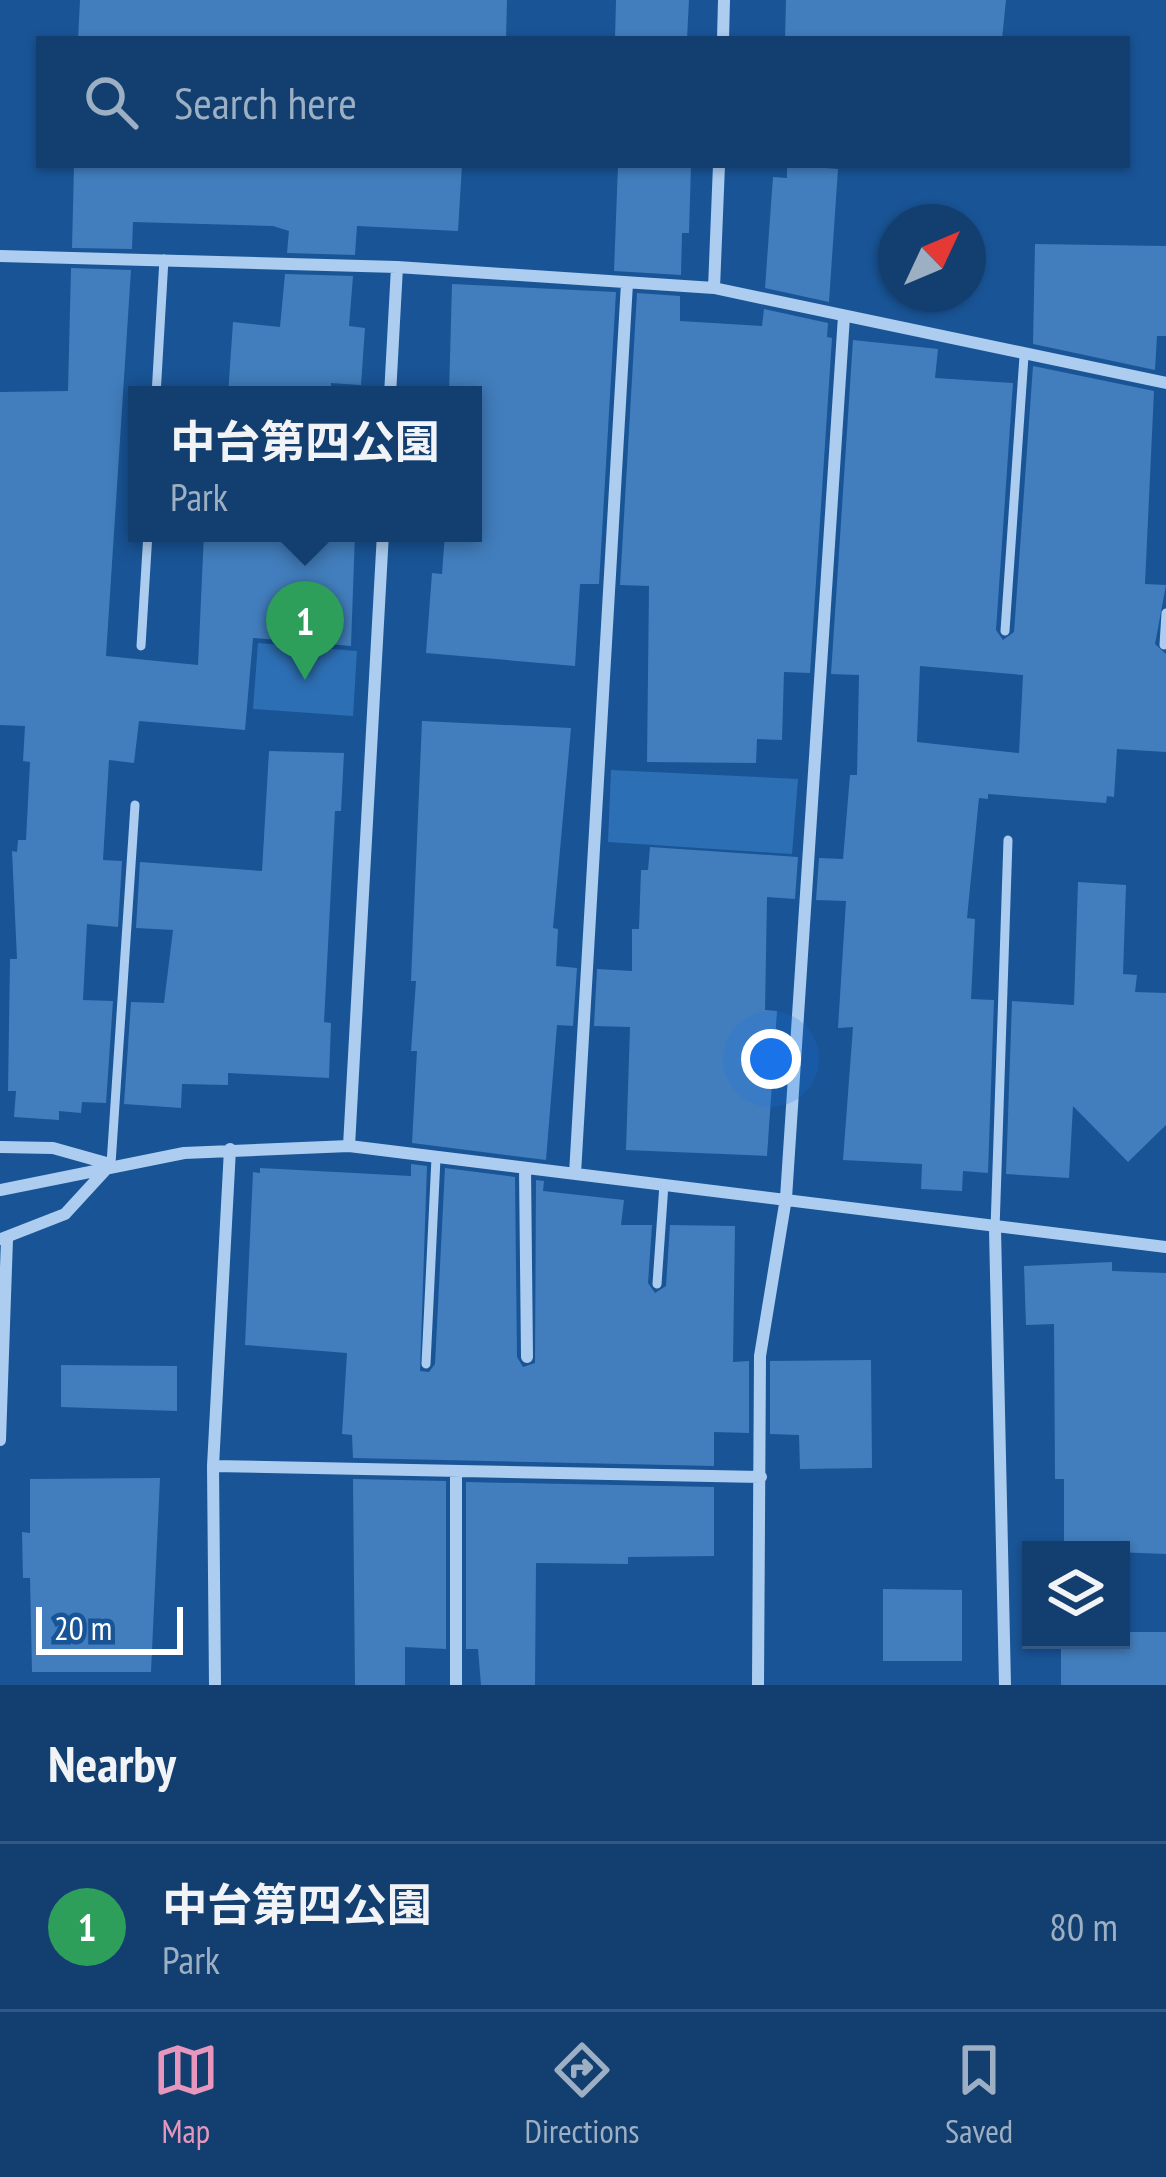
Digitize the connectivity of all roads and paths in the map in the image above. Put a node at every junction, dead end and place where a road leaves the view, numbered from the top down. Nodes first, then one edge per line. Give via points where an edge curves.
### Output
1 (724, 0) edge
2 (723, 36) edge
3 (718, 168) edge
4 (0, 256) edge
5 (164, 259) junction
6 (397, 266) junction
7 (627, 283) junction
8 (714, 288) junction
9 (844, 316) junction
10 (1024, 356) junction
11 (1166, 383) edge
12 (157, 386) edge
13 (390, 386) edge
14 (147, 542) edge
15 (382, 542) edge
16 (1166, 613) edge
17 (1005, 631) dead end
18 (1164, 645) edge
19 (141, 646) dead end
20 (135, 805) dead end
21 (1008, 839) dead end
22 (349, 1146) junction
23 (0, 1147) edge
24 (230, 1149) junction
25 (436, 1158) junction
26 (111, 1164) junction
27 (525, 1168) junction
28 (575, 1174) junction
29 (664, 1184) junction
30 (0, 1190) edge
31 (787, 1198) junction
32 (995, 1229) junction
33 (3, 1239) edge
34 (1166, 1247) edge
35 (657, 1284) dead end
36 (527, 1357) dead end
37 (425, 1364) dead end
38 (0, 1441) edge
39 (213, 1466) junction
40 (456, 1473) junction
41 (761, 1477) junction
42 (214, 1685) edge
43 (456, 1685) edge
44 (758, 1685) edge
45 (1005, 1685) edge

1 - 2 street
3 - 8 street
4 - 5 street
5 - 6 street
5 - 12 lane
6 - 7 street
6 - 13 street
7 - 8 street
7 - 28 street
8 - 9 street
9 - 10 street
9 - 31 street
10 - 11 street
10 - 17 lane
14 - 19 lane
15 - 22 street
16 - 18 lane
20 - 26 lane
21 - 32 lane
22 - 24 street
22 - 25 street
23 - 26 street via 53,1148
24 - 26 street
24 - 39 street
25 - 27 street
25 - 37 lane
26 - 30 street
26 - 33 street via 64,1214
27 - 28 street
27 - 36 street
28 - 29 street
29 - 31 street
29 - 35 lane
31 - 32 street
31 - 41 street via 760,1356
32 - 34 street
32 - 45 street
33 - 38 street
39 - 40 street
39 - 42 street
40 - 41 street
40 - 43 street
41 - 44 street

